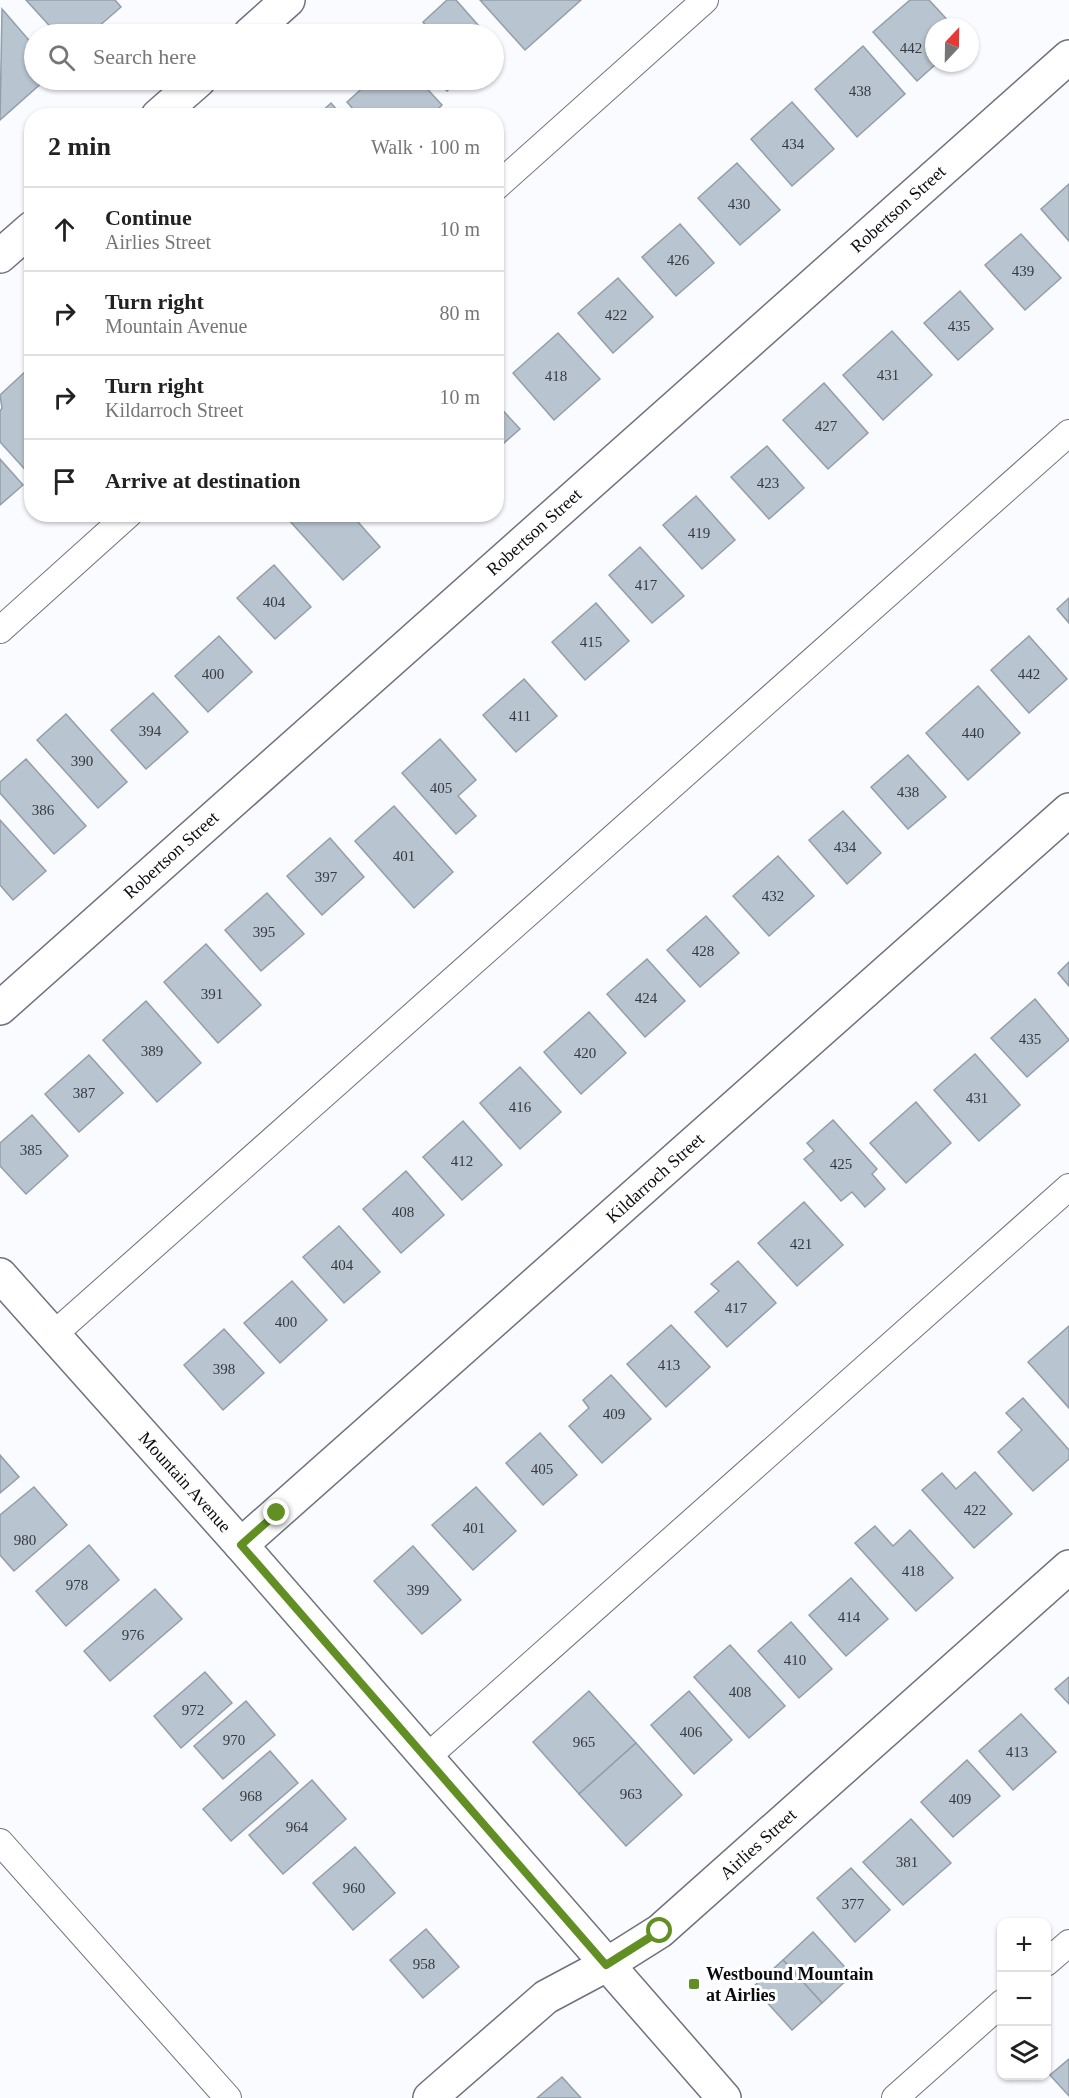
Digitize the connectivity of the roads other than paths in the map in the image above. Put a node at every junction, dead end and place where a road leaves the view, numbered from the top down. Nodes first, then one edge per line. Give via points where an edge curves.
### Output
1 (288, 0) edge
2 (705, 0) edge
3 (260, 24) edge
4 (1069, 57) edge
5 (188, 90) edge
6 (167, 108) edge
7 (504, 180) edge
8 (24, 235) edge
9 (0, 256) edge
10 (1069, 433) edge
11 (120, 522) edge
12 (0, 630) edge
13 (1069, 810) edge
14 (0, 1008) edge
15 (1069, 1187) edge
16 (0, 1275) edge
17 (53, 1335) junction
18 (241, 1545) junction
19 (1069, 1567) edge
20 (426, 1758) junction
21 (0, 1842) edge
22 (1069, 1943) edge
23 (1051, 1960) edge
24 (606, 1965) junction
25 (997, 2007) edge
26 (228, 2098) edge
27 (430, 2098) edge
28 (724, 2098) edge
29 (895, 2098) edge

1 - 3 street
2 - 7 lane
4 - 14 street, Robertson Street
5 - 6 street
8 - 9 street
10 - 17 lane
11 - 12 lane
13 - 18 street, Kildarroch Street
15 - 20 lane
16 - 17 street, Mountain Avenue
17 - 18 street, Mountain Avenue
18 - 20 street, Mountain Avenue
19 - 24 street, Airlies Street via 660,1931
20 - 24 street, Mountain Avenue
21 - 26 lane
22 - 23 lane
24 - 27 street, Airlies Street via 546,1997
24 - 28 street, Mountain Avenue
25 - 29 lane

